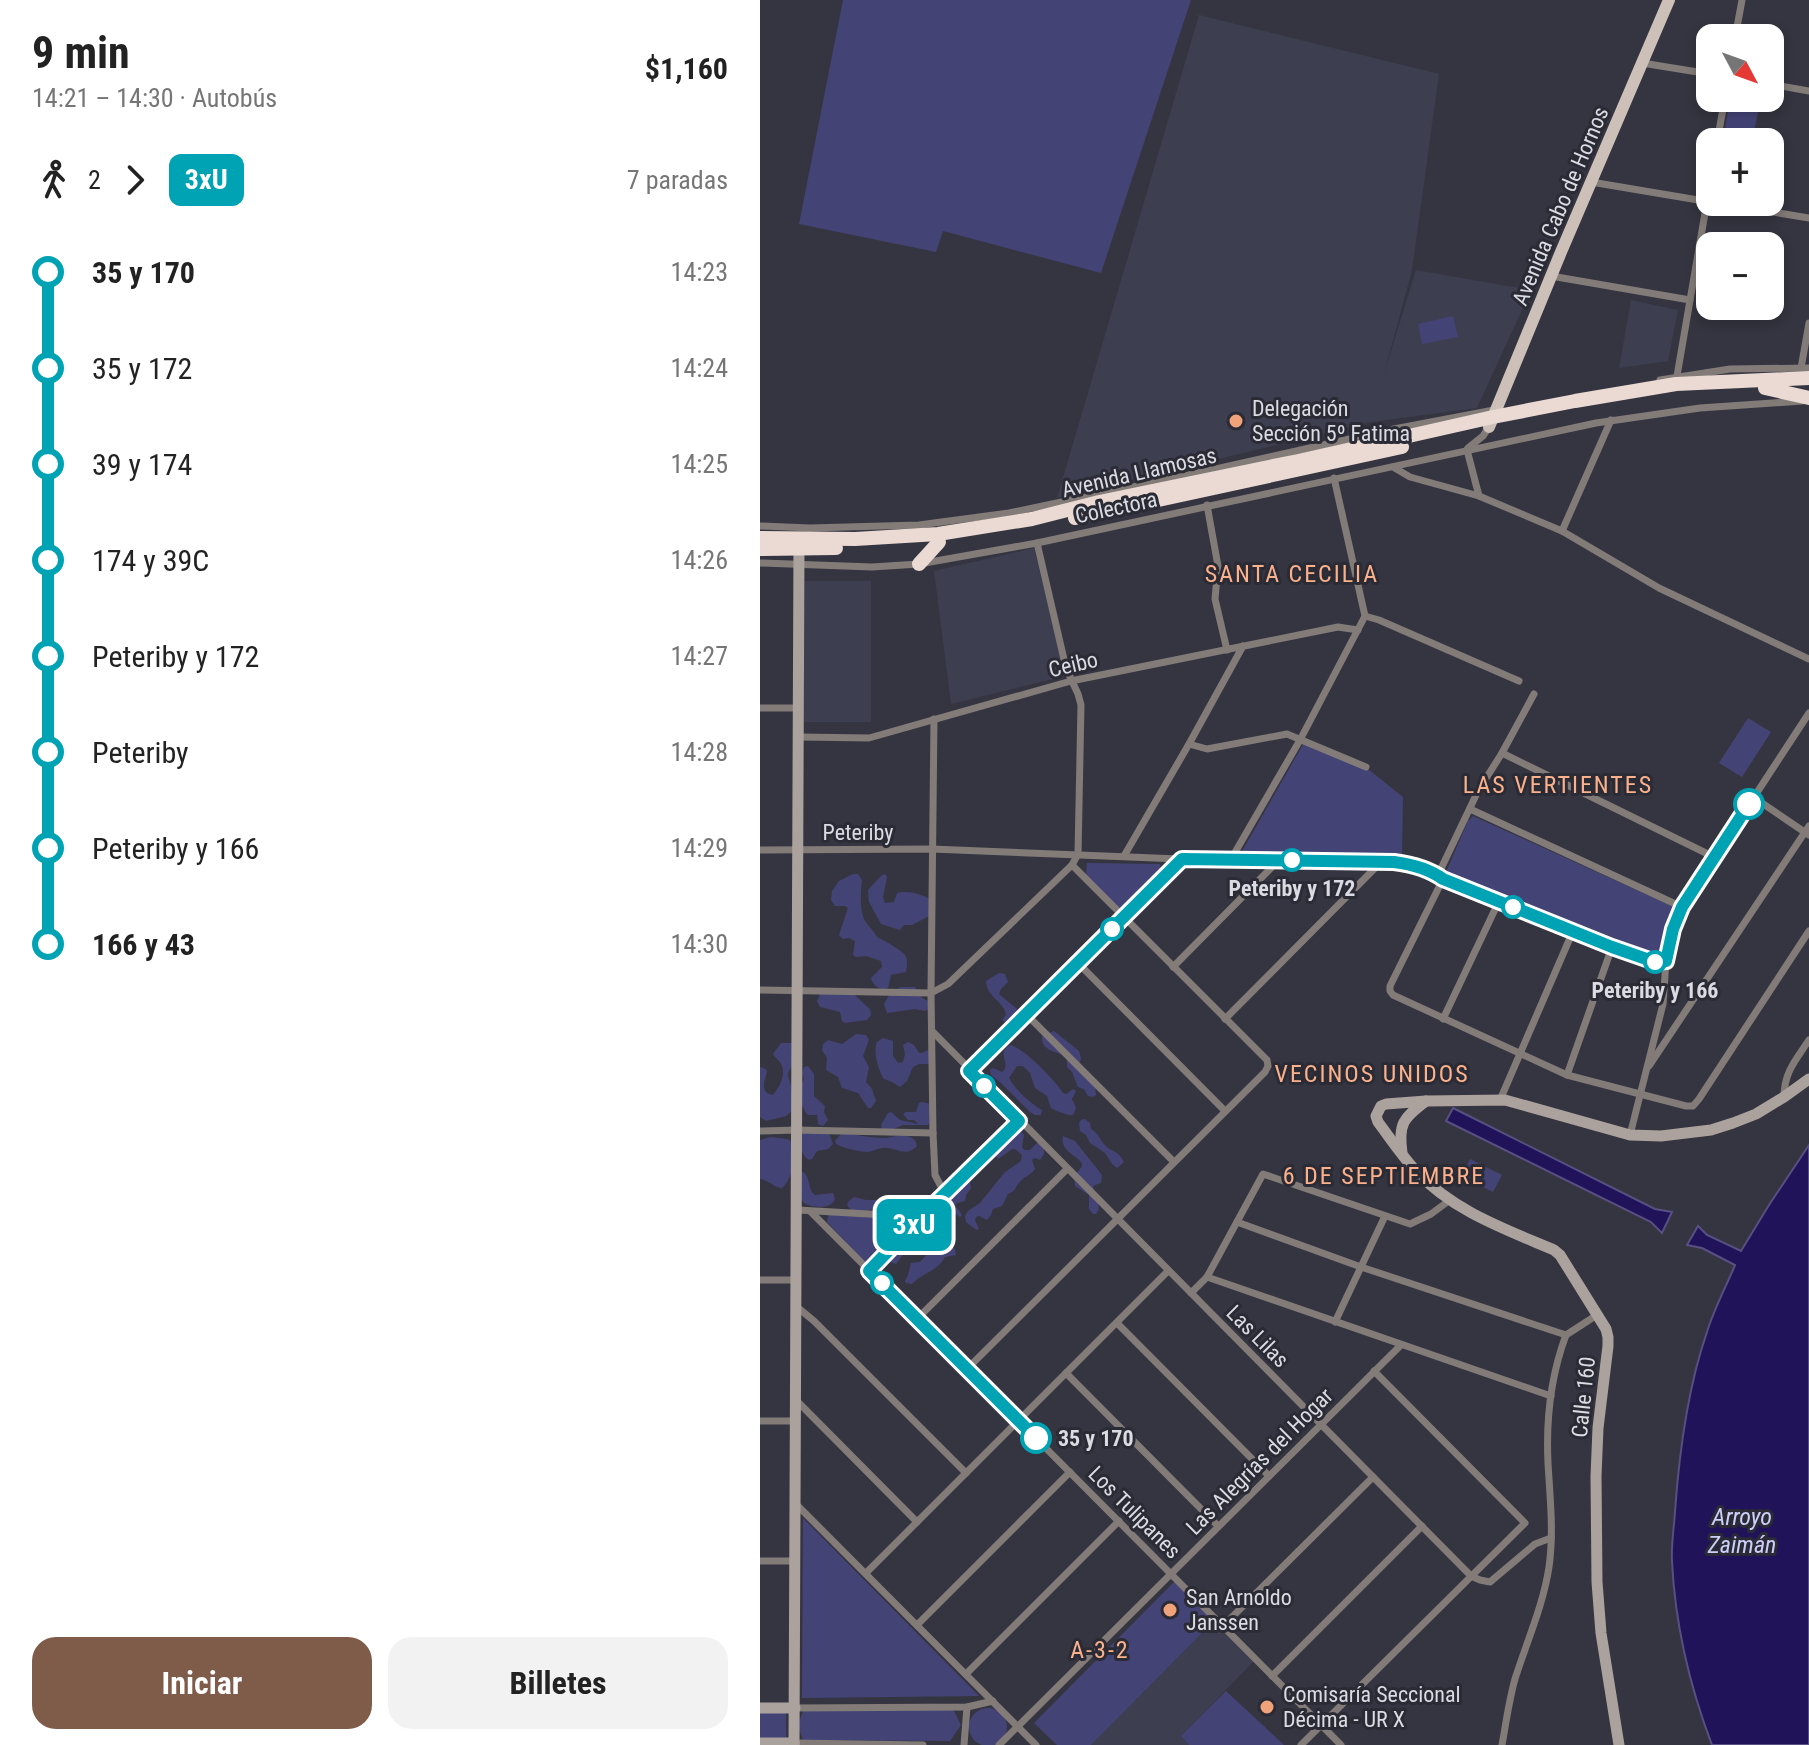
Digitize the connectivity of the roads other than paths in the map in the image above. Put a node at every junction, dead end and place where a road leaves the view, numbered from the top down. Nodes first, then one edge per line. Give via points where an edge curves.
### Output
1 (1669, 0) edge
2 (1742, 0) edge
3 (1738, 24) edge
4 (1642, 63) junction
5 (1696, 72) edge
6 (1784, 87) edge
7 (1809, 91) edge
8 (1591, 182) junction
9 (1696, 200) edge
10 (1784, 214) edge
11 (1707, 216) edge
12 (1809, 218) edge
13 (1551, 276) junction
14 (1690, 300) junction
15 (1809, 323) edge
16 (1806, 371) edge
17 (1677, 376) junction
18 (1809, 387) edge
19 (1765, 388) junction
20 (1809, 399) edge
21 (1492, 418) junction
22 (1611, 420) junction
23 (1467, 450) junction
24 (1341, 455) junction
25 (1393, 467) junction
26 (1334, 478) junction
27 (1479, 496) junction
28 (1098, 498) junction
29 (1207, 505) junction
30 (760, 526) edge
31 (825, 528) junction
32 (1562, 531) junction
33 (799, 539) junction
34 (840, 539) junction
35 (939, 542) junction
36 (1037, 543) junction
37 (766, 547) edge
38 (919, 564) junction
39 (799, 565) junction
40 (1365, 616) junction
41 (1358, 630) junction
42 (1243, 646) junction
43 (1227, 650) junction
44 (1809, 659) edge
45 (1071, 681) junction
46 (1519, 681) dead end
47 (1534, 694) dead end
48 (760, 708) edge
49 (799, 708) junction
50 (1809, 713) edge
51 (934, 719) junction
52 (799, 737) junction
53 (1300, 740) junction
54 (1189, 744) junction
55 (1502, 753) junction
56 (1366, 767) dead end
57 (1753, 797) junction
58 (1470, 809) junction
59 (1808, 831) edge
60 (932, 849) junction
61 (760, 850) edge
62 (798, 850) junction
63 (1078, 854) junction
64 (1124, 856) junction
65 (1714, 857) junction
66 (1182, 859) junction
67 (1279, 860) junction
68 (1230, 861) junction
69 (1380, 863) junction
70 (1072, 865) junction
71 (1440, 877) junction
72 (1499, 901) junction
73 (1682, 907) junction
74 (1124, 917) junction
75 (1573, 931) junction
76 (1809, 931) edge
77 (1612, 947) junction
78 (1666, 961) junction
79 (1078, 963) junction
80 (1173, 967) junction
81 (760, 990) edge
82 (798, 991) junction
83 (931, 993) junction
84 (1026, 1014) junction
85 (1225, 1019) junction
86 (1443, 1019) junction
87 (933, 1032) junction
88 (1809, 1040) edge
89 (1520, 1053) junction
90 (969, 1071) junction
91 (1646, 1071) junction
92 (1567, 1075) junction
93 (1809, 1079) edge
94 (1639, 1094) junction
95 (1784, 1097) junction
96 (1500, 1100) junction
97 (1426, 1101) junction
98 (1225, 1111) junction
99 (1019, 1121) junction
100 (797, 1130) junction
101 (760, 1131) edge
102 (933, 1133) junction
103 (1630, 1135) junction
104 (1402, 1154) junction
105 (1174, 1162) junction
106 (1067, 1169) junction
107 (945, 1194) junction
108 (1450, 1200) junction
109 (798, 1210) junction
110 (811, 1212) junction
111 (1385, 1216) junction
112 (921, 1217) junction
113 (1117, 1220) junction
114 (1237, 1222) junction
115 (1361, 1267) junction
116 (869, 1271) junction
117 (1168, 1271) junction
118 (1207, 1277) junction
119 (760, 1280) edge
120 (797, 1280) junction
121 (1191, 1293) junction
122 (797, 1307) junction
123 (1597, 1315) junction
124 (917, 1319) junction
125 (1335, 1322) junction
126 (1117, 1323) junction
127 (1566, 1335) junction
128 (1401, 1345) junction
129 (967, 1369) junction
130 (1374, 1371) junction
131 (1066, 1373) junction
132 (1551, 1396) junction
133 (796, 1400) junction
134 (760, 1421) edge
135 (796, 1421) junction
136 (1018, 1421) junction
137 (1321, 1424) junction
138 (1070, 1472) junction
139 (966, 1473) junction
140 (1269, 1476) junction
141 (1373, 1477) junction
142 (796, 1504) junction
143 (1119, 1521) junction
144 (917, 1522) junction
145 (1218, 1526) junction
146 (1422, 1526) junction
147 (1551, 1538) junction
148 (760, 1561) edge
149 (796, 1561) junction
150 (866, 1573) junction
151 (1170, 1574) junction
152 (1471, 1576) junction
153 (917, 1625) junction
154 (1223, 1626) junction
155 (966, 1674) junction
156 (1272, 1676) junction
157 (993, 1701) junction
158 (967, 1707) junction
159 (760, 1708) edge
160 (795, 1708) junction
161 (1321, 1725) junction
162 (1018, 1726) junction
163 (760, 1743) edge
164 (794, 1744) edge
165 (923, 1745) edge
166 (964, 1745) edge
167 (999, 1745) edge
168 (1036, 1745) edge
169 (1301, 1745) edge
170 (1341, 1745) edge
171 (1502, 1745) edge
172 (1619, 1745) edge

1 - 4 main road, Avenida Cabo de Hornos
2 - 3 street
4 - 5 street
4 - 8 main road, Avenida Cabo de Hornos
6 - 7 street
8 - 9 street
8 - 13 main road, Avenida Cabo de Hornos
10 - 12 street
11 - 14 street
13 - 14 street
13 - 21 main road, Avenida Cabo de Hornos
14 - 17 street
15 - 16 street
16 - 17 street via 1730,369
16 - 21 highway, Avenida Llamosas via 1676,384
17 - 21 street
18 - 19 highway, Avenida Llamosas
19 - 20 highway
19 - 21 highway, Avenida Llamosas via 1719,389
20 - 22 street
21 - 23 street
21 - 24 highway, Avenida Llamosas
22 - 23 street, Colectora
22 - 32 street
23 - 25 street, Colectora
23 - 27 street
24 - 25 street, Colectora
24 - 26 street, Colectora
24 - 28 highway, Avenida Llamosas
24 - 35 highway, Avenida Llamosas via 1028,528
25 - 27 street via 1410,477
26 - 29 street, Colectora
26 - 40 street
27 - 32 street
28 - 31 street, Colectora via 919,525
28 - 34 highway, Avenida Llamosas via 1032,519 938,534
29 - 36 street, Colectora
29 - 43 street via 1218,566 1215,599
30 - 37 street, Colectora
31 - 33 street, Colectora
31 - 34 street
32 - 44 street via 1659,588
33 - 34 highway, Avenida Llamosas
33 - 35 highway, Avenida Llamosas via 879,547
33 - 37 highway, Avenida Llamosas
33 - 39 main road
35 - 38 highway
36 - 38 street, Colectora
36 - 45 street
37 - 39 street, Colectora
38 - 39 street, Colectora
39 - 49 main road
40 - 41 street
40 - 46 street
41 - 42 street, Ceibo via 1338,627
41 - 53 street
42 - 43 street, Ceibo
42 - 54 street
43 - 45 street, Ceibo
45 - 51 street, Ceibo
45 - 63 street via 1081,705
47 - 55 street
48 - 49 street
49 - 52 main road
50 - 57 street
51 - 52 street, Ceibo via 869,738
51 - 60 street
52 - 62 main road
53 - 54 street via 1287,734 1207,749
53 - 56 street
53 - 68 street
54 - 64 street
55 - 58 street
55 - 65 street
57 - 59 street
57 - 65 street
58 - 71 street
58 - 73 street
59 - 91 street
60 - 62 street, Peteriby
60 - 63 street, Peteriby
60 - 83 street
61 - 62 street, Peteriby
62 - 82 main road
63 - 64 street, Peteriby
63 - 70 street
64 - 66 street, Peteriby
65 - 73 street
66 - 68 street, Peteriby
66 - 74 street
67 - 68 street, Peteriby
67 - 69 street, Peteriby
67 - 80 street
69 - 71 street, Peteriby via 1406,864
69 - 85 street
70 - 74 street
70 - 83 street via 948,984
71 - 72 street, Peteriby
71 - 86 street via 1390,991
72 - 75 street, Peteriby
72 - 86 street
73 - 78 street
74 - 79 street
74 - 80 street
75 - 77 street, Peteriby
75 - 89 street
76 - 94 street via 1693,1106
77 - 78 street, Peteriby
77 - 92 street
78 - 91 street via 1663,1004
79 - 84 street
79 - 98 street
80 - 85 street
81 - 82 street
82 - 83 street
82 - 100 main road
83 - 87 street
84 - 90 street
84 - 105 street
85 - 98 street via 1268,1066
86 - 89 street
87 - 90 street, Las Lilas
87 - 102 street
88 - 95 street via 1784,1082
89 - 92 street
89 - 96 street
90 - 99 street, Las Lilas
91 - 94 street
92 - 94 street
93 - 95 main road, Calle 160
94 - 103 street
95 - 103 main road, Calle 160 via 1711,1130
96 - 97 main road, Calle 160
96 - 103 main road, Calle 160
97 - 104 main road via 1402,1124
97 - 104 main road, Calle 160 via 1386,1104 1378,1111 1378,1122
98 - 105 street
99 - 106 street, Las Lilas
99 - 107 street
100 - 101 street
100 - 102 street
100 - 109 main road
102 - 107 street via 935,1175
104 - 108 main road, Calle 160
105 - 113 street
106 - 113 street, Las Lilas
106 - 124 street
107 - 112 street
108 - 111 street via 1410,1224
108 - 123 main road, Calle 160 via 1554,1250
109 - 110 street
109 - 120 main road
110 - 112 street
110 - 116 street, Los Tulipanes
111 - 114 street via 1263,1174
111 - 115 street
112 - 116 street
113 - 117 street, Las Lilas
113 - 129 street
114 - 115 street
114 - 118 street
115 - 125 street
115 - 127 street
116 - 124 street, Los Tulipanes
117 - 121 street, Las Lilas
117 - 126 street
118 - 121 street
118 - 125 street
119 - 120 street
120 - 122 main road
121 - 137 street, Las Lilas
122 - 133 main road
122 - 139 street
123 - 127 street
123 - 172 main road, Calle 160 via 1608,1346 1598,1428 1597,1582
124 - 129 street, Los Tulipanes
125 - 128 street
126 - 131 street
126 - 140 street
127 - 132 street
128 - 130 street, Las Alegrías del Hogar
128 - 132 street
129 - 136 street, Los Tulipanes
130 - 137 street, Las Alegrías del Hogar
130 - 152 street via 1525,1523
131 - 136 street
131 - 145 street
132 - 147 street
133 - 135 main road
133 - 144 street
134 - 135 street
135 - 142 main road
136 - 138 street, Los Tulipanes
136 - 139 street
137 - 140 street, Las Alegrías del Hogar
137 - 141 street, Las Lilas
138 - 143 street, Los Tulipanes
138 - 153 street
139 - 144 street
140 - 145 street, Las Alegrías del Hogar
141 - 146 street, Las Lilas
141 - 154 street
142 - 149 main road
142 - 150 street
143 - 151 street, Los Tulipanes
143 - 155 street
144 - 150 street
145 - 151 street, Las Alegrías del Hogar
146 - 152 street, Las Lilas
146 - 156 street
147 - 152 street via 1535,1544 1490,1582
147 - 171 street via 1541,1606 1515,1680
148 - 149 street
149 - 160 main road
150 - 153 street
151 - 154 street, Los Tulipanes
151 - 162 street, Las Alegrías del Hogar
152 - 161 street
153 - 155 street
154 - 156 street, Los Tulipanes
155 - 157 street
156 - 161 street, Los Tulipanes
157 - 158 street
157 - 162 street
158 - 160 street
158 - 166 street
159 - 160 main road
160 - 164 main road
161 - 169 street
161 - 170 street, Los Tulipanes
162 - 167 street, Las Alegrías del Hogar
162 - 168 street
163 - 164 main road
164 - 165 street

